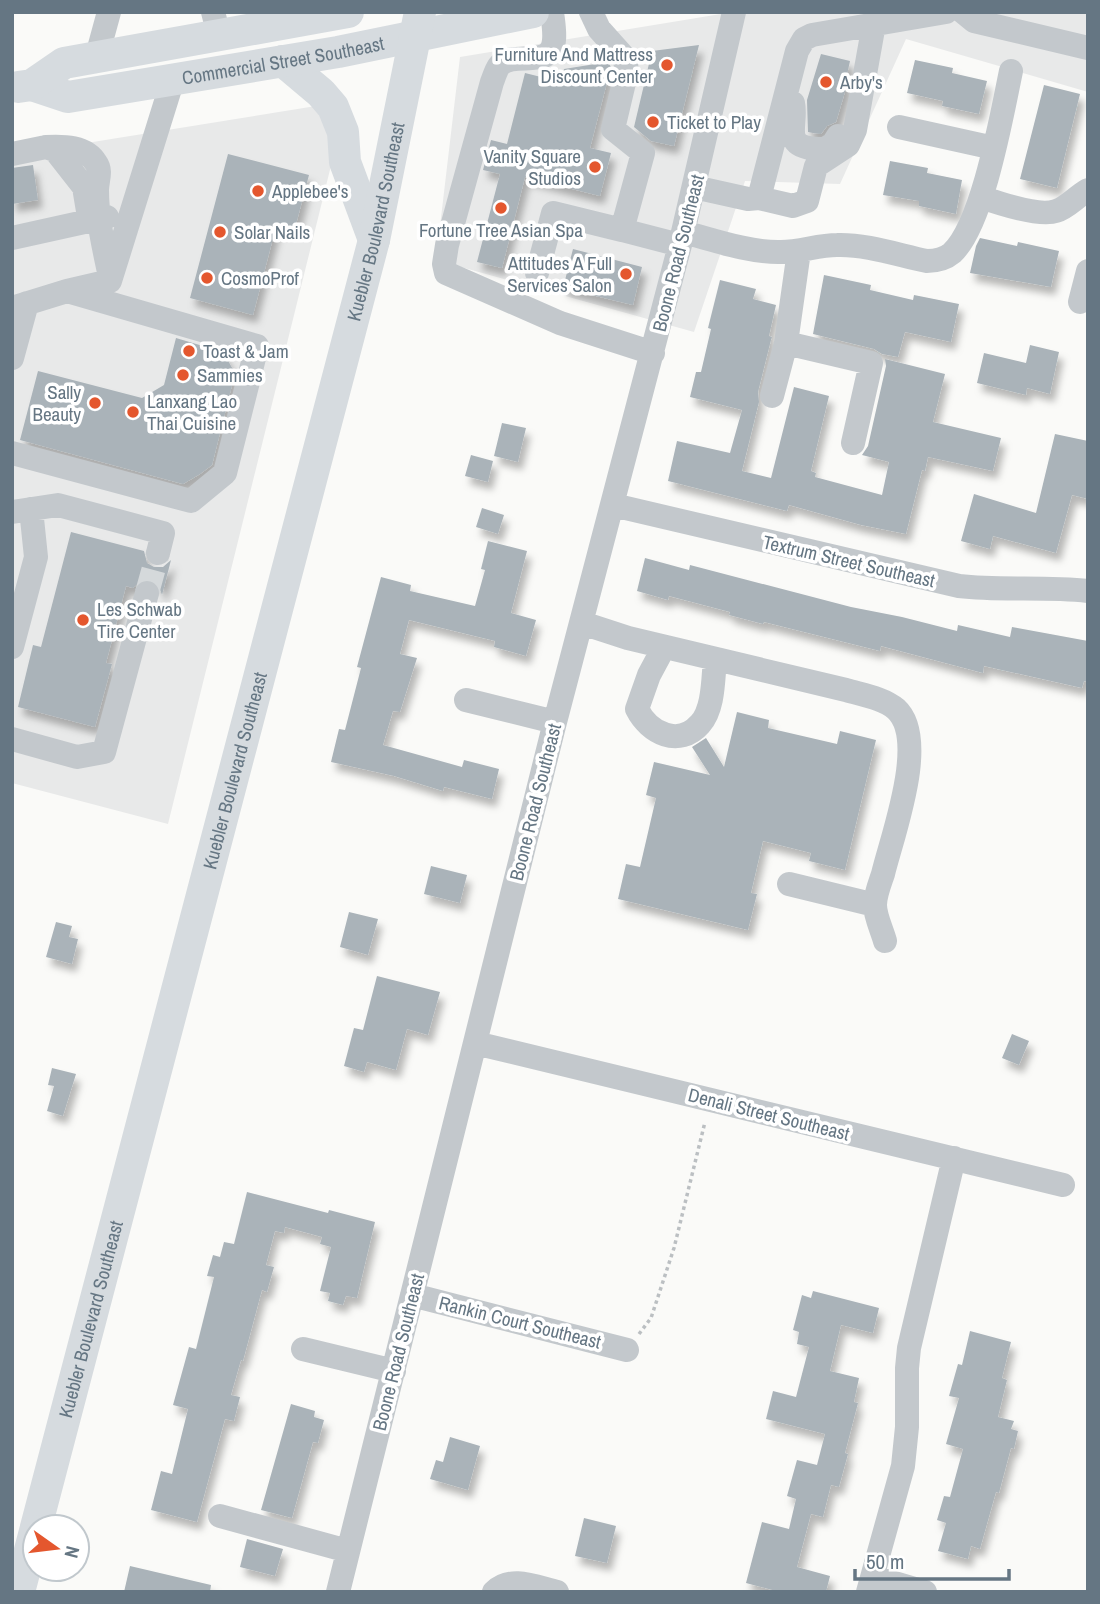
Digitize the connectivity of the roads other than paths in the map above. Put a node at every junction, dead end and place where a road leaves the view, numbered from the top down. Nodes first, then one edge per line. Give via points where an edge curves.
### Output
1 (109, 12) edge
2 (348, 12) edge
3 (533, 12) edge
4 (552, 12) edge
5 (591, 12) edge
6 (734, 12) edge
7 (946, 12) edge
8 (963, 12) edge
9 (216, 24) edge
10 (418, 24) edge
11 (874, 24) junction
12 (1088, 48) edge
13 (869, 54) junction
14 (97, 56) junction
15 (283, 61) junction
16 (1011, 71) dead end
17 (173, 79) junction
18 (788, 85) junction
19 (22, 87) edge
20 (899, 127) dead end
21 (993, 148) junction
22 (12, 154) edge
23 (694, 187) junction
24 (1088, 190) edge
25 (981, 197) junction
26 (759, 198) junction
27 (132, 212) junction
28 (94, 220) junction
29 (622, 230) junction
30 (12, 238) edge
31 (682, 238) junction
32 (374, 240) junction
33 (799, 251) junction
34 (1088, 271) edge
35 (537, 273) dead end
36 (104, 289) junction
37 (1080, 302) dead end
38 (20, 306) edge
39 (786, 342) junction
40 (653, 353) junction
41 (12, 358) edge
42 (772, 396) dead end
43 (852, 443) dead end
44 (12, 453) edge
45 (613, 505) junction
46 (22, 510) edge
47 (160, 543) dead end
48 (1088, 591) edge
49 (147, 593) tunnel mouth
50 (582, 622) junction
51 (664, 647) junction
52 (12, 648) edge
53 (715, 659) junction
54 (466, 700) dead end
55 (555, 722) junction
56 (12, 740) edge
57 (789, 884) dead end
58 (875, 905) junction
59 (885, 941) dead end
60 (475, 1043) junction
61 (954, 1158) junction
62 (1063, 1185) dead end
63 (412, 1295) junction
64 (303, 1349) dead end
65 (627, 1350) road end
66 (394, 1371) junction
67 (40, 1513) edge
68 (220, 1516) dead end
69 (348, 1551) junction
70 (871, 1585) edge
71 (338, 1592) edge
72 (494, 1592) edge
73 (557, 1592) edge
74 (925, 1592) edge

1 - 14 street
2 - 9 main road, Commercial Street Southeast
3 - 10 main road, Commercial Street Southeast
4 - 40 street via 552,50 540,57 504,62 492,82 447,245 446,273 560,323
5 - 29 street via 599,29 624,57 627,70 612,129 643,153
6 - 23 street, Boone Road Southeast
7 - 11 street
8 - 12 street via 974,21
9 - 14 main road, Commercial Street Southeast
10 - 15 main road, Commercial Street Southeast
10 - 32 main road, Kuebler Boulevard Southeast
11 - 13 street
11 - 18 street via 804,39
13 - 18 street via 854,74 838,136 825,149 808,147 793,138 795,108
13 - 26 street via 855,130 848,145 816,166 807,201 793,206
14 - 19 main road, Commercial Street Southeast via 64,63
15 - 17 main road, Commercial Street Southeast
15 - 32 main road via 333,107 343,132 345,162
16 - 21 street
17 - 19 main road, Commercial Street Southeast via 68,97
17 - 27 street
18 - 26 street
20 - 21 street
21 - 25 street
22 - 28 street via 46,147 60,154 84,187
23 - 26 street
23 - 31 street, Boone Road Southeast
24 - 25 street via 1058,211 1047,213
25 - 33 street via 960,243 939,260 852,245
27 - 28 street
27 - 36 street
28 - 30 street
28 - 36 street
29 - 31 street
29 - 35 street via 553,213
31 - 33 street via 776,252
31 - 40 street, Boone Road Southeast
32 - 67 main road, Kuebler Boulevard Southeast
33 - 39 street
34 - 37 street
36 - 38 street via 67,291
36 - 44 street via 257,346 225,473 191,502
38 - 41 street
39 - 42 street
39 - 43 street via 871,363
40 - 45 street, Boone Road Southeast
45 - 48 street, Textrum Street Southeast via 959,586
45 - 50 street, Boone Road Southeast
46 - 47 street via 58,505
46 - 52 street via 36,557
49 - 56 street via 104,752 77,757
50 - 51 street
50 - 55 street, Boone Road Southeast
51 - 53 street
51 - 53 street via 637,709 654,731 669,736 685,734 701,723 709,705
53 - 58 street via 880,700 903,717 911,757
54 - 55 street
55 - 60 street, Boone Road Southeast
57 - 58 street
58 - 59 street
60 - 61 street, Denali Street Southeast
60 - 63 street, Boone Road Southeast
61 - 62 street, Denali Street Southeast
61 - 70 street via 907,1368 903,1466
63 - 65 street, Rankin Court Southeast
63 - 66 street, Boone Road Southeast
64 - 66 street
66 - 69 street, Boone Road Southeast
68 - 69 street
69 - 71 street, Boone Road Southeast
70 - 74 street
72 - 73 street via 501,1585 517,1582

